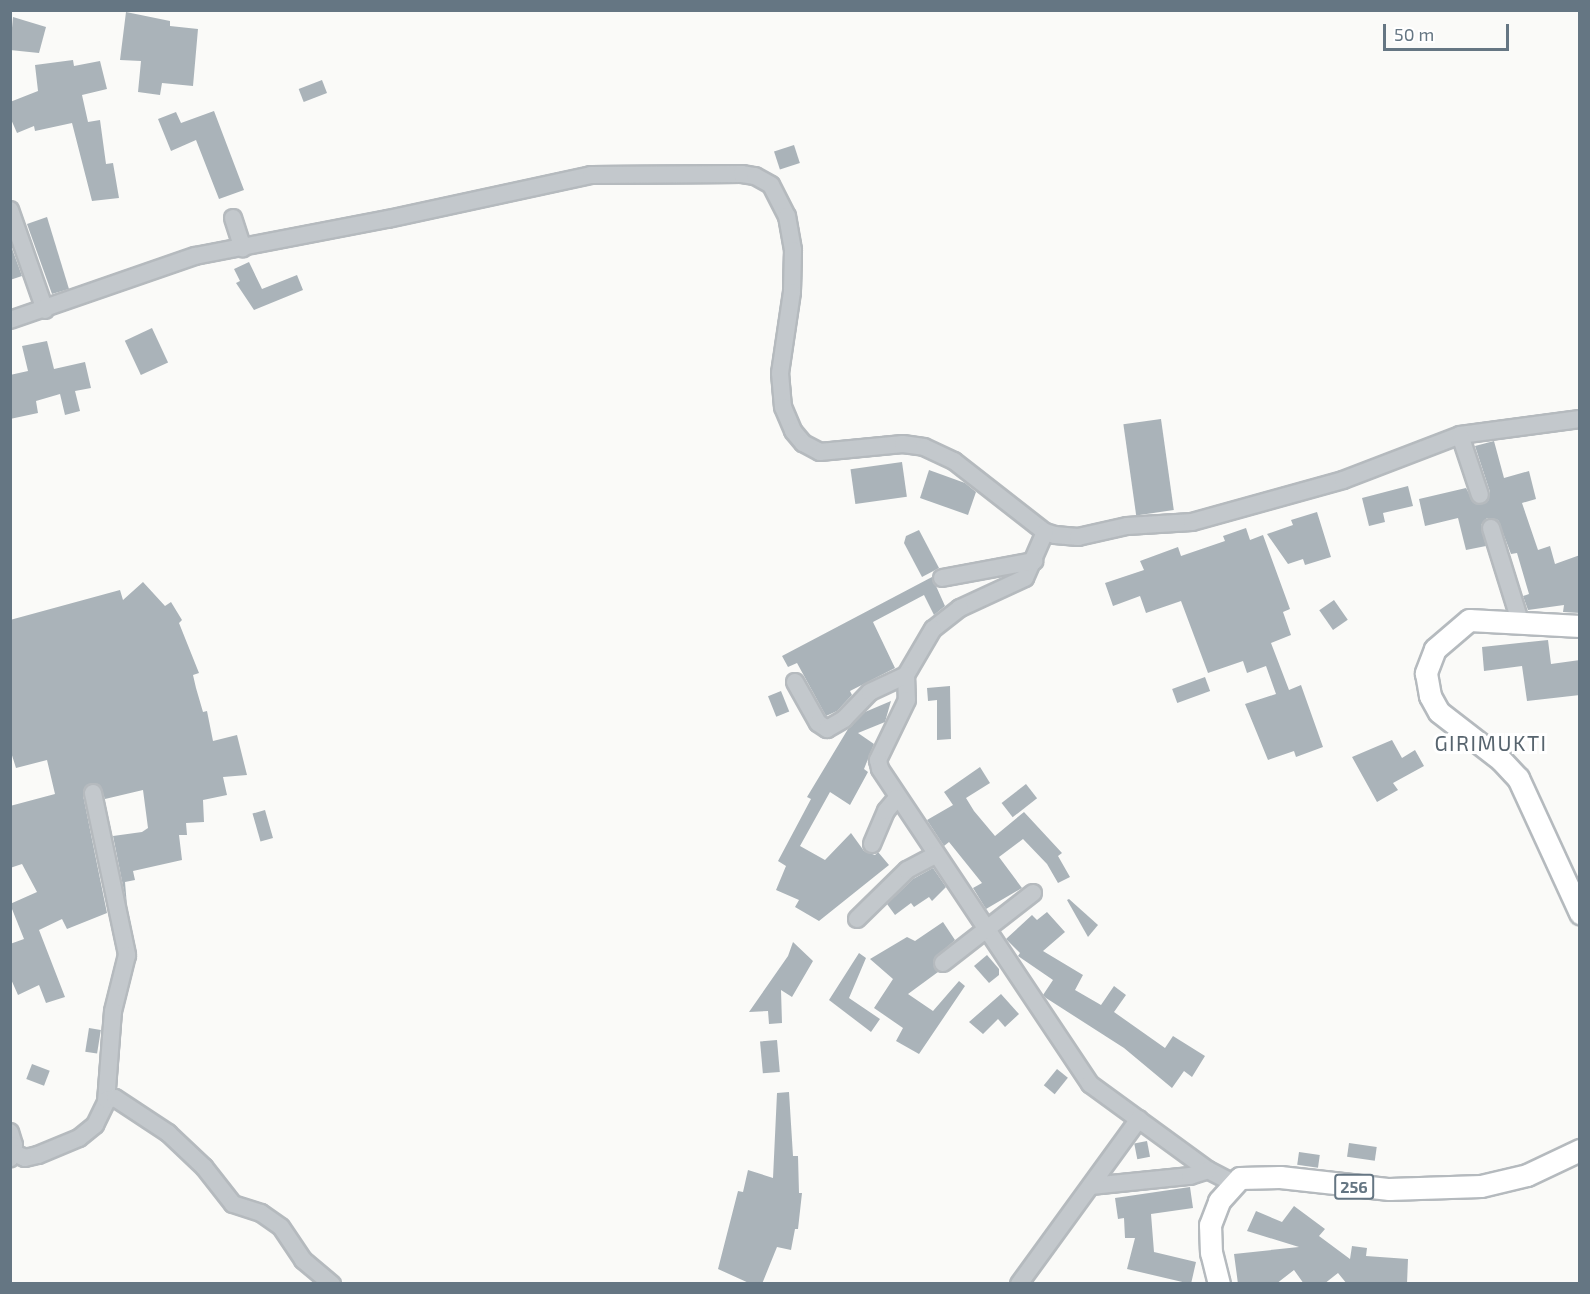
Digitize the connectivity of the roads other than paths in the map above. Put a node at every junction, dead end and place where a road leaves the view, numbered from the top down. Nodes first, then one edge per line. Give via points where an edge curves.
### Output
1 (10, 210) edge
2 (233, 218) dead end
3 (243, 248) junction
4 (45, 310) junction
5 (10, 320) edge
6 (1580, 419) edge
7 (1460, 435) junction
8 (1480, 495) dead end
9 (1491, 528) dead end
10 (1046, 532) junction
11 (1035, 561) junction
12 (942, 578) dead end
13 (1520, 621) junction
14 (1580, 626) edge
15 (906, 675) junction
16 (795, 682) dead end
17 (93, 793) dead end
18 (897, 798) junction
19 (872, 844) dead end
20 (935, 855) junction
21 (1033, 893) dead end
22 (1580, 913) edge
23 (857, 919) dead end
24 (984, 930) junction
25 (943, 963) dead end
26 (106, 1102) junction
27 (1139, 1119) junction
28 (10, 1132) edge
29 (1580, 1150) edge
30 (12, 1155) edge
31 (1208, 1170) junction
32 (1232, 1182) junction
33 (1091, 1186) junction
34 (332, 1284) edge
35 (1019, 1284) edge
36 (1219, 1284) edge

1 - 4 street
2 - 3 street
3 - 4 street via 175,261
3 - 10 street via 591,175 755,176 771,185 783,203 793,250 792,292 780,373 783,407 793,431 803,443 820,452 903,444 924,447 954,461
4 - 5 street
6 - 7 street
7 - 8 street
7 - 10 street via 1342,480 1192,522 1127,526 1066,538
9 - 13 street
10 - 11 street
11 - 12 street
11 - 15 street via 1025,578 944,618
13 - 14 main road
13 - 22 main road via 1475,618 1463,623 1436,650 1428,664 1426,683 1439,712 1518,778
15 - 16 street via 870,692 844,719 827,729 818,723
15 - 18 street via 907,700 878,760
17 - 26 street via 127,955 113,1011
18 - 19 street via 886,811
18 - 20 street
20 - 23 street via 907,870
20 - 24 street
21 - 24 street
24 - 25 street
24 - 27 street via 1090,1084
26 - 30 street via 95,1125 79,1138 38,1155
26 - 34 street via 115,1098 168,1133 204,1167 230,1202 272,1219 303,1260
27 - 31 street
27 - 33 street
28 - 30 street
29 - 32 main road, 256 via 1527,1175 1481,1186 1364,1188 1247,1176
31 - 32 street
31 - 33 street via 1190,1176
32 - 36 main road via 1210,1225 1211,1253
33 - 35 street

